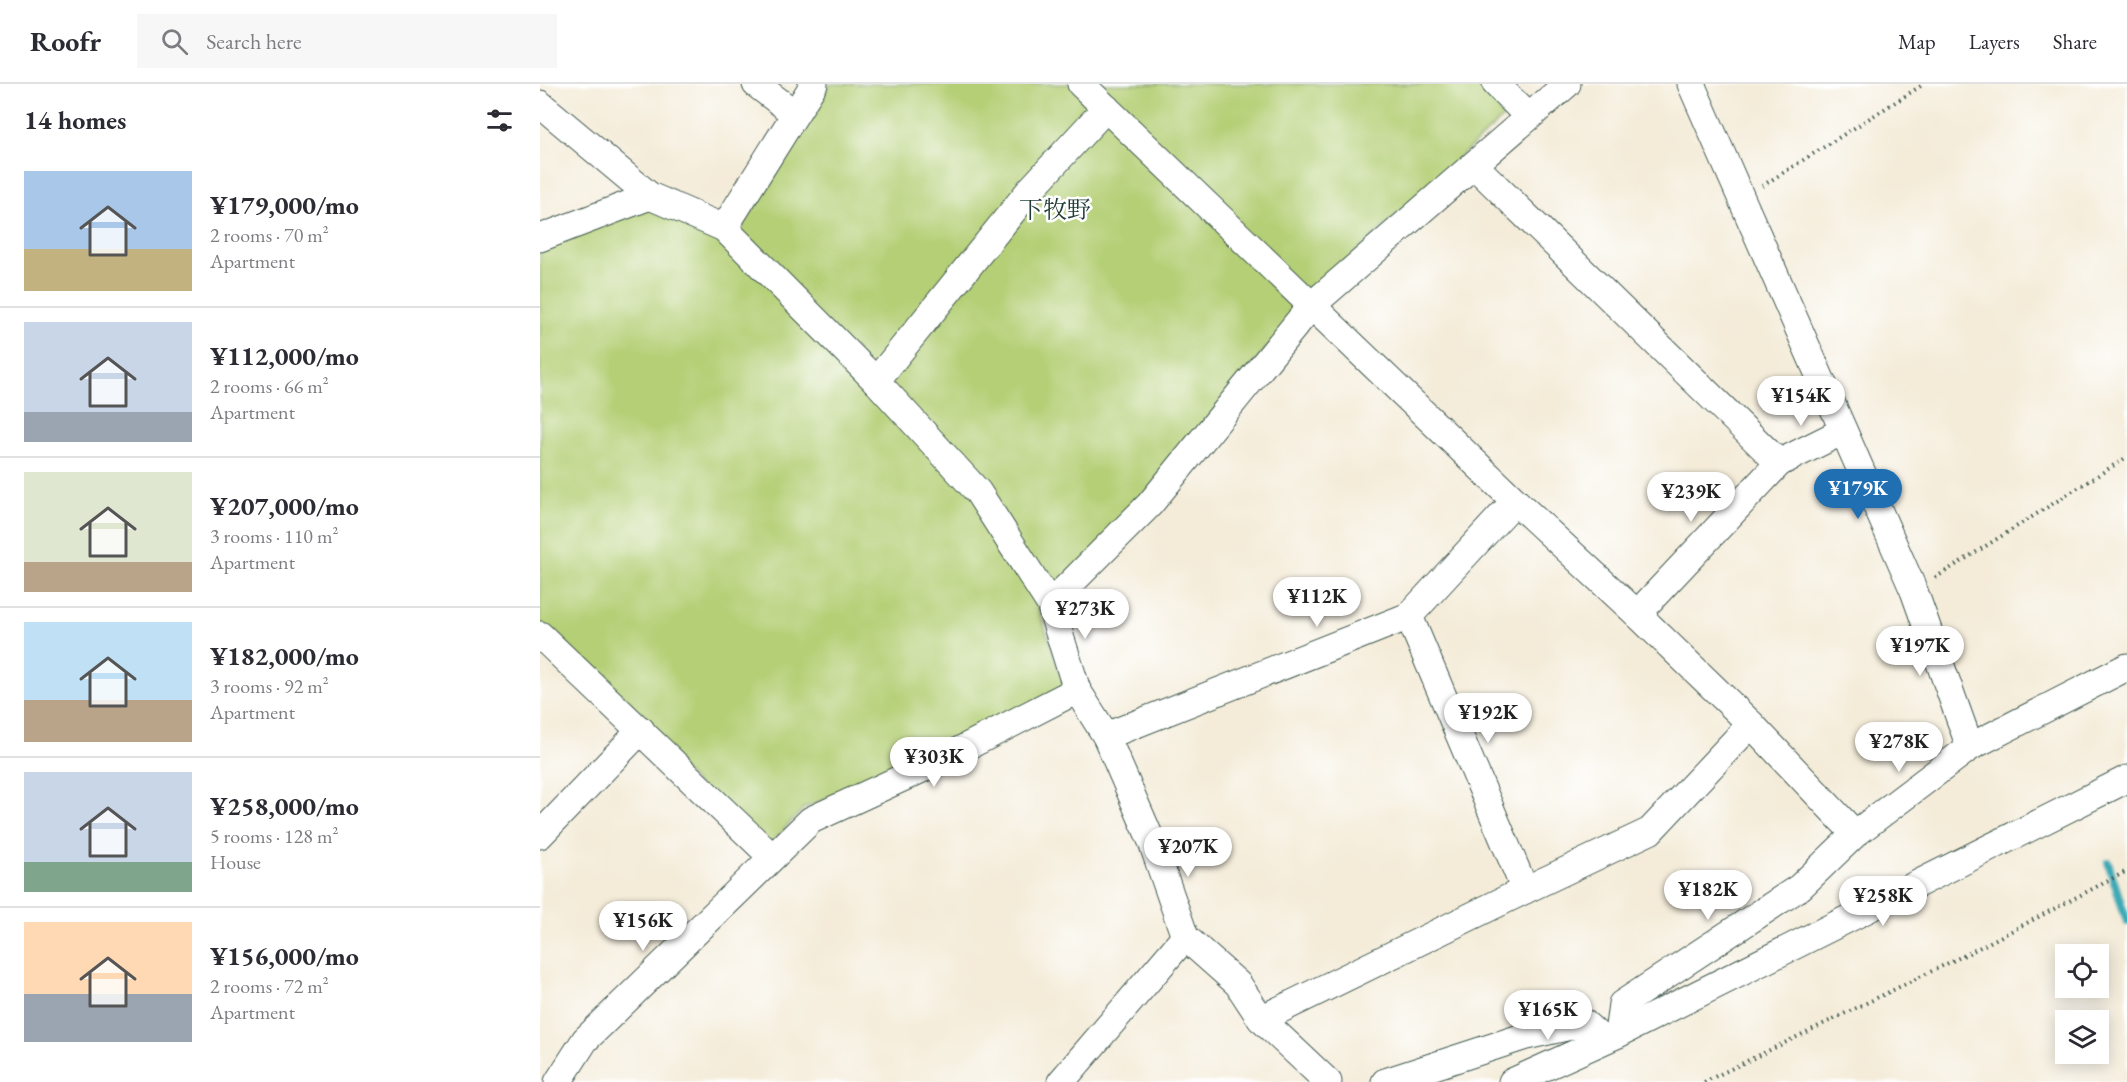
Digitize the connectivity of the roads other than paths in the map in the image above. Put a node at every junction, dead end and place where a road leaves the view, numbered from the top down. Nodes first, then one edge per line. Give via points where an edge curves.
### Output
1 (756, 84) edge
2 (814, 84) edge
3 (1080, 84) edge
4 (1496, 84) edge
5 (1566, 84) edge
6 (1691, 84) edge
7 (540, 104) edge
8 (1106, 108) junction
9 (795, 114) junction
10 (1528, 116) junction
11 (1474, 165) junction
12 (650, 196) junction
13 (724, 228) junction
14 (540, 238) edge
15 (1312, 305) junction
16 (876, 381) junction
17 (1843, 431) junction
18 (1779, 463) junction
19 (1515, 501) junction
20 (1050, 604) junction
21 (1636, 614) junction
22 (1409, 616) junction
23 (540, 634) edge
24 (2127, 667) edge
25 (1077, 690) junction
26 (1751, 724) junction
27 (641, 730) junction
28 (1106, 736) junction
29 (1970, 747) junction
30 (2127, 779) edge
31 (1855, 834) junction
32 (540, 835) edge
33 (772, 857) junction
34 (1525, 890) junction
35 (1185, 937) junction
36 (1261, 1019) junction
37 (1610, 1037) junction
38 (558, 1082) edge
39 (1061, 1082) edge
40 (1328, 1082) edge
41 (1385, 1082) edge
42 (1512, 1082) edge

1 - 9 street
2 - 9 street
3 - 8 street
4 - 10 street
5 - 10 street
6 - 17 street
7 - 12 street
8 - 15 street
8 - 16 street via 1030,190
9 - 13 street
10 - 11 street
11 - 15 street
11 - 18 street
12 - 13 street
12 - 14 street
13 - 16 street
15 - 19 street
15 - 20 street via 1150,504
16 - 20 street via 978,492
17 - 18 street
17 - 29 street via 1914,591
18 - 21 street
19 - 21 street
19 - 22 street
20 - 25 street
21 - 26 street
22 - 28 street
22 - 34 street
23 - 27 street
24 - 29 street
25 - 28 street
25 - 33 street via 937,762 811,820
26 - 31 street
26 - 34 street via 1650,831
27 - 32 street
27 - 33 street
28 - 35 street via 1152,842
29 - 31 street
30 - 37 street
31 - 37 street via 1800,887 1622,1004
33 - 38 street via 585,1040
34 - 36 street
35 - 36 street via 1238,984
35 - 39 street
36 - 40 street
37 - 41 street via 1584,1023 1526,1036
37 - 42 street

